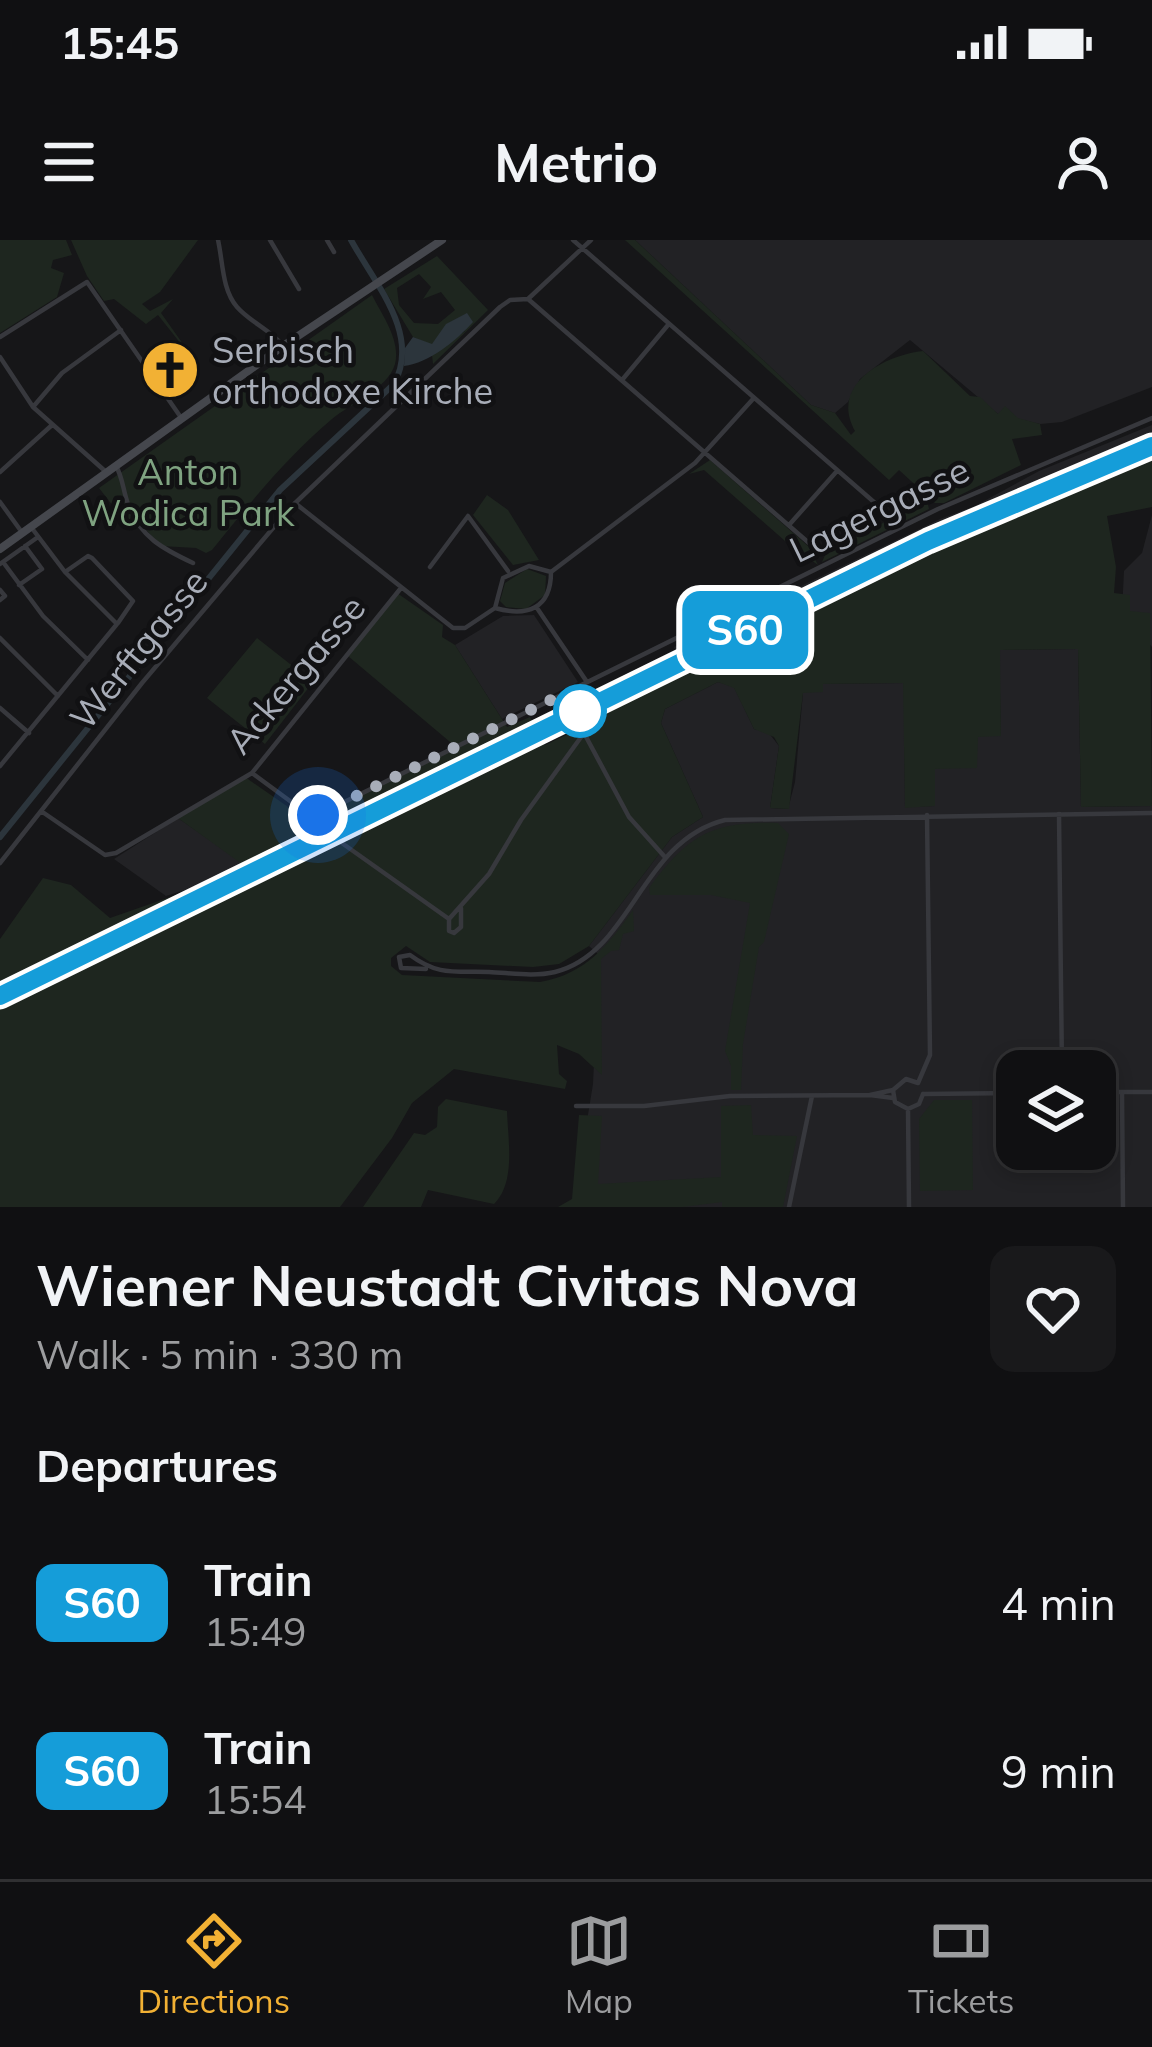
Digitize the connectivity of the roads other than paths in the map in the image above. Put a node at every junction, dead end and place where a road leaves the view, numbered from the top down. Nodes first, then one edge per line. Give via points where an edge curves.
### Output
1 (218, 240) edge
2 (270, 240) edge
3 (327, 240) edge
4 (442, 240) edge
5 (573, 240) edge
6 (591, 240) edge
7 (582, 249) junction
8 (334, 252) dead end
9 (299, 289) dead end
10 (528, 299) junction
11 (668, 325) junction
12 (121, 330) junction
13 (0, 338) edge
14 (283, 346) junction
15 (0, 357) edge
16 (622, 380) junction
17 (753, 399) junction
18 (32, 407) junction
19 (182, 418) junction
20 (1152, 418) edge
21 (52, 425) junction
22 (706, 454) junction
23 (112, 469) junction
24 (837, 471) junction
25 (0, 472) edge
26 (0, 502) edge
27 (295, 503) junction
28 (890, 516) dead end
29 (789, 526) junction
30 (32, 527) junction
31 (22, 533) junction
32 (38, 537) junction
33 (26, 546) junction
34 (0, 549) edge
35 (817, 550) dead end
36 (2, 563) edge
37 (193, 563) dead end
38 (430, 567) dead end
39 (65, 572) junction
40 (551, 572) junction
41 (509, 573) junction
42 (20, 585) junction
43 (401, 588) junction
44 (0, 590) edge
45 (0, 600) edge
46 (495, 608) junction
47 (537, 608) junction
48 (117, 624) junction
49 (0, 638) edge
50 (88, 660) junction
51 (587, 682) junction
52 (58, 696) junction
53 (0, 708) edge
54 (28, 733) junction
55 (0, 766) edge
56 (252, 773) junction
57 (41, 811) junction
58 (1152, 813) edge
59 (1059, 814) junction
60 (927, 815) junction
61 (339, 841) dead end
62 (664, 856) junction
63 (0, 863) edge
64 (460, 908) junction
65 (449, 920) junction
66 (426, 969) dead end
67 (1062, 1050) edge
68 (918, 1083) junction
69 (1152, 1091) edge
70 (1116, 1092) edge
71 (1122, 1092) junction
72 (996, 1093) edge
73 (893, 1094) junction
74 (923, 1094) junction
75 (812, 1096) junction
76 (576, 1106) dead end
77 (908, 1109) junction
78 (789, 1207) edge
79 (909, 1207) edge
80 (1123, 1207) edge

1 - 14 street via 234,304
2 - 9 street
3 - 8 street
4 - 14 main road
5 - 7 street
6 - 7 street, Werftgasse
7 - 10 street, Werftgasse
7 - 11 street
10 - 16 street
10 - 27 street, Werftgasse via 505,303
11 - 16 street
11 - 17 street
12 - 13 street via 87,282
12 - 18 street via 62,373
12 - 19 street
14 - 19 main road
15 - 18 street
16 - 22 street
17 - 22 street
17 - 24 street
18 - 21 street
19 - 23 main road
20 - 51 street, Lagergasse via 938,509
21 - 23 street
21 - 25 street
22 - 29 street
22 - 40 street
23 - 30 main road
23 - 37 street via 146,536
24 - 28 street
24 - 29 street
26 - 31 street
27 - 43 street
27 - 57 street, Werftgasse
29 - 35 street
30 - 31 main road
30 - 32 street
31 - 34 main road
32 - 33 street
32 - 39 street
33 - 36 street
33 - 42 street via 42,569
36 - 42 street
38 - 41 street via 468,516
39 - 48 street
39 - 48 street via 92,558 133,602
40 - 41 street via 529,566
40 - 47 street
41 - 46 street
42 - 50 street
43 - 46 street via 453,628
43 - 56 street, Ackergasse
44 - 45 street
46 - 47 street
47 - 51 street
48 - 50 street
49 - 52 street
50 - 52 street
51 - 56 street, Lagergasse via 318,815
52 - 54 street
53 - 54 street
54 - 55 street
56 - 57 street, Ackergasse via 116,854 105,855
57 - 63 street, Werftgasse
58 - 59 street
59 - 60 street
59 - 67 street
60 - 62 street via 712,823
60 - 68 street via 930,1055
61 - 65 street
62 - 64 street via 629,817 584,733
62 - 66 street via 598,947 572,966 539,974
64 - 65 street
64 - 65 street via 459,932 449,931
68 - 73 street via 906,1079
68 - 74 street
69 - 71 street
70 - 71 street
71 - 80 street
72 - 74 street
73 - 75 street
73 - 77 street
74 - 77 street
75 - 76 street
75 - 78 street
77 - 79 street

